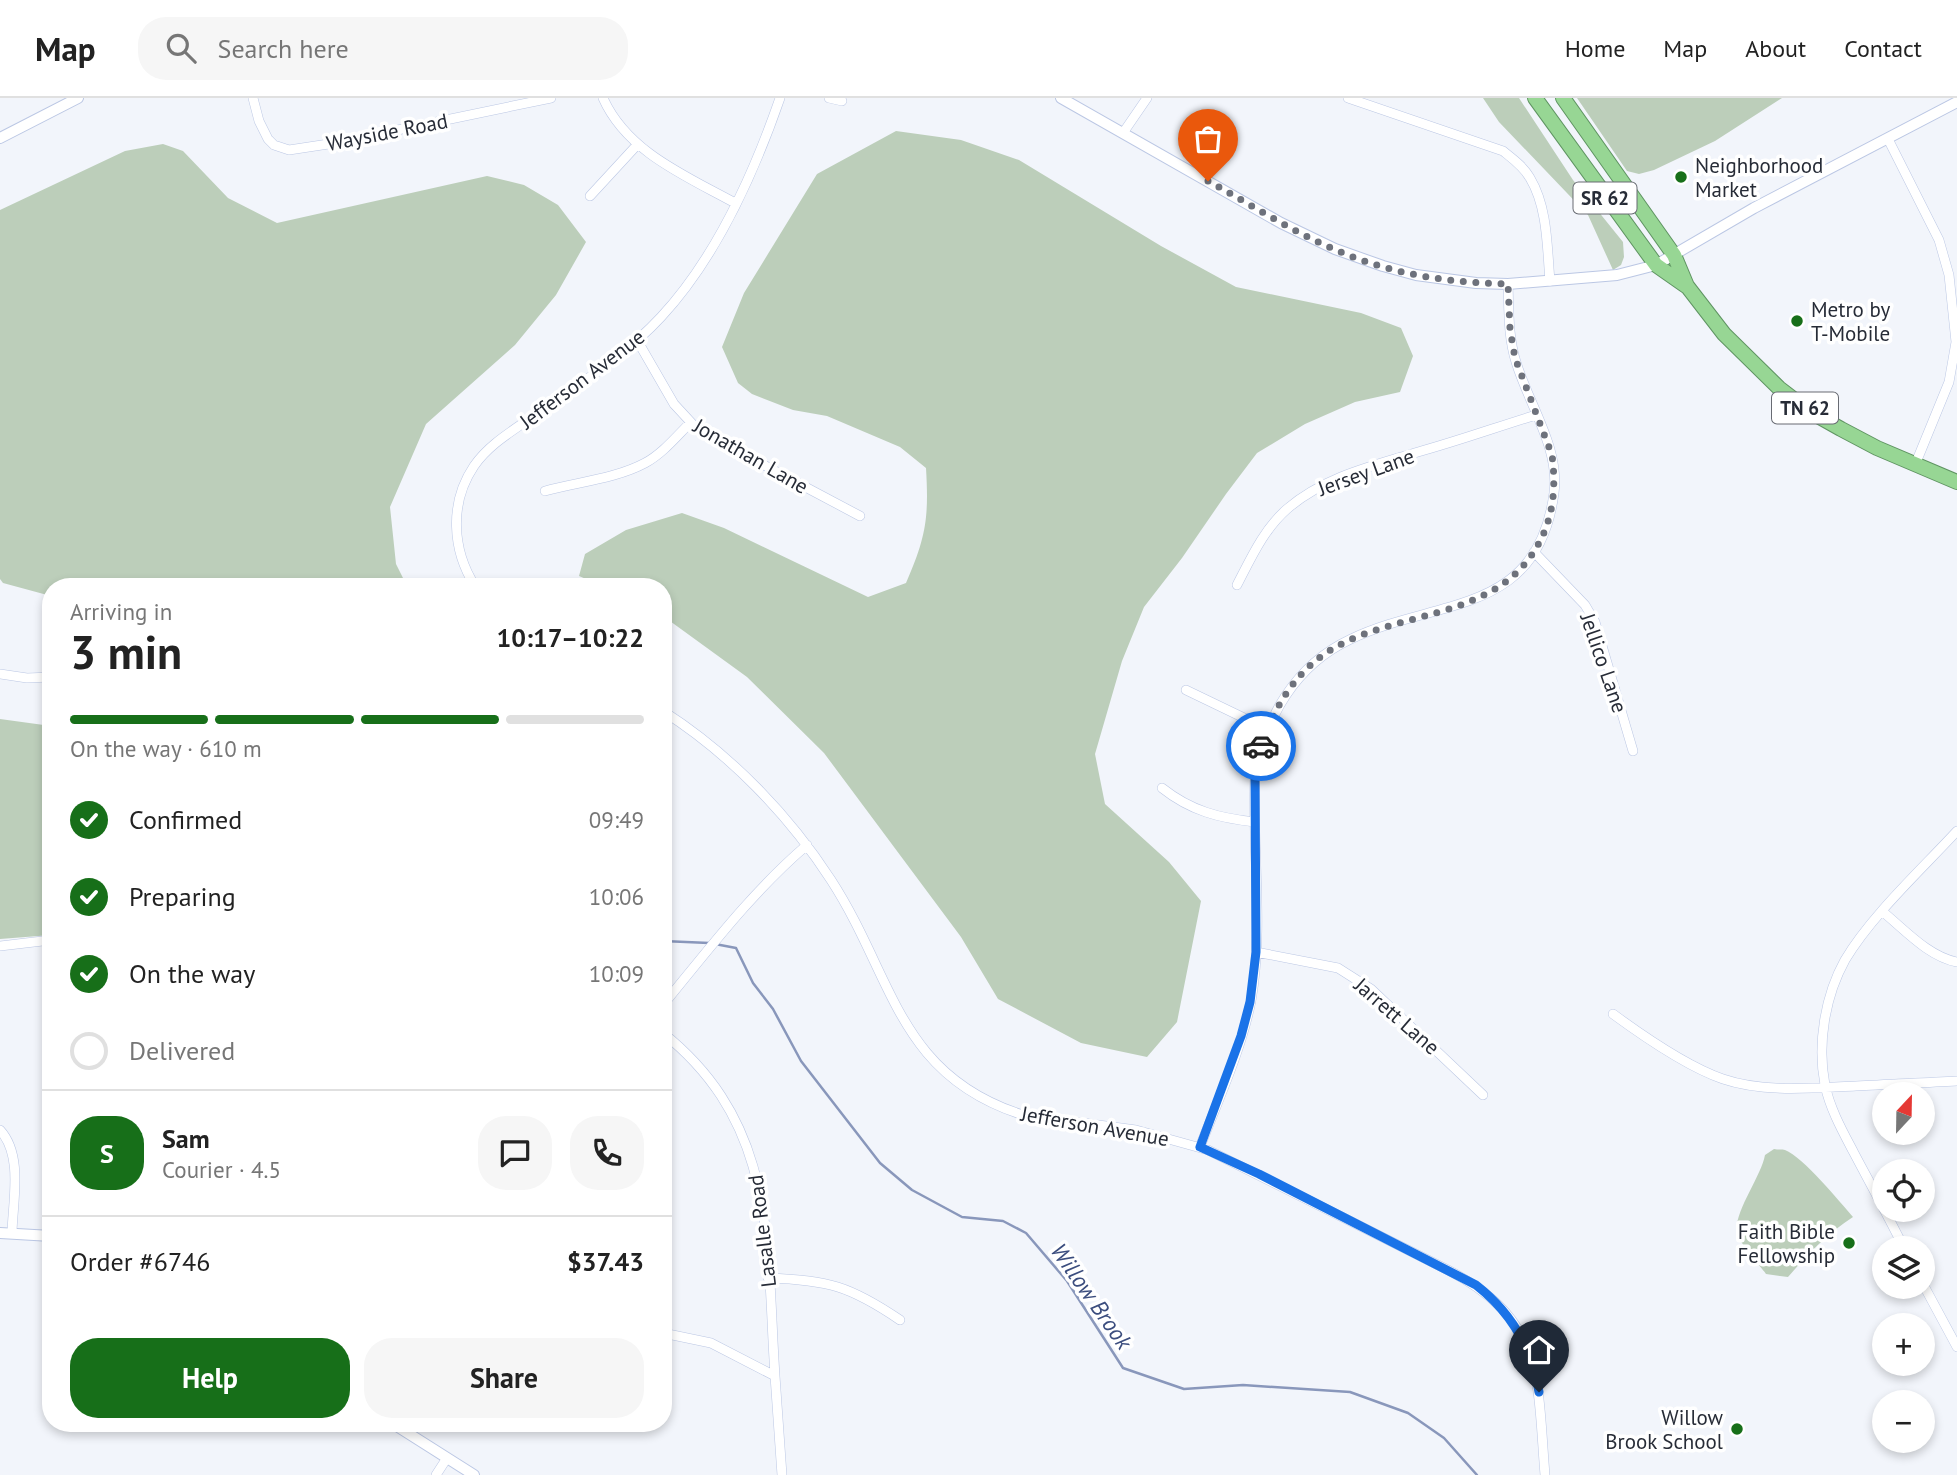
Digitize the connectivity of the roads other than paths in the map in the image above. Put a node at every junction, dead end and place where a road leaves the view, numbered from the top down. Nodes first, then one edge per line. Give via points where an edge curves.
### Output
1 (78, 98) edge
2 (253, 98) edge
3 (551, 98) edge
4 (603, 98) edge
5 (780, 98) edge
6 (829, 98) edge
7 (1061, 98) edge
8 (1147, 98) edge
9 (1348, 98) edge
10 (1535, 98) edge
11 (1563, 98) edge
12 (842, 100) dead end
13 (1957, 102) edge
14 (1123, 133) junction
15 (0, 138) edge
16 (1888, 139) junction
17 (637, 145) junction
18 (590, 196) dead end
19 (735, 203) junction
20 (1674, 255) junction
21 (1656, 265) junction
22 (1550, 281) junction
23 (1508, 284) junction
24 (1687, 286) junction
25 (637, 340) junction
26 (1536, 415) junction
27 (690, 423) junction
28 (1915, 465) junction
29 (1957, 482) edge
30 (545, 491) dead end
31 (860, 516) dead end
32 (1534, 552) junction
33 (470, 578) edge
34 (1237, 585) dead end
35 (0, 674) edge
36 (42, 677) edge
37 (1186, 690) dead end
38 (672, 717) edge
39 (1267, 729) junction
40 (1633, 751) dead end
41 (1161, 788) dead end
42 (1255, 822) junction
43 (1957, 831) edge
44 (807, 845) junction
45 (1883, 912) junction
46 (42, 941) edge
47 (0, 946) edge
48 (1256, 952) junction
49 (1957, 962) edge
50 (672, 994) edge
51 (1613, 1014) dead end
52 (672, 1041) edge
53 (1957, 1081) edge
54 (1825, 1087) junction
55 (1483, 1095) dead end
56 (0, 1130) edge
57 (1200, 1147) junction
58 (6, 1232) edge
59 (42, 1235) edge
60 (1898, 1236) edge
61 (768, 1278) junction
62 (1931, 1299) edge
63 (900, 1320) dead end
64 (672, 1335) edge
65 (1957, 1347) edge
66 (775, 1376) junction
67 (406, 1432) edge
68 (447, 1458) junction
69 (436, 1475) edge
70 (474, 1475) edge
71 (782, 1475) edge
72 (1545, 1475) edge

1 - 15 street
2 - 3 street, Wayside Road via 268,139 289,150
4 - 17 street
5 - 19 street, Jefferson Avenue via 761,153
6 - 12 street
7 - 14 street
8 - 14 street
9 - 22 street via 1503,151 1522,167 1541,203
10 - 21 highway, SR 62
11 - 20 highway, SR 62
13 - 16 street
14 - 23 street via 1281,223 1350,256 1441,279
16 - 20 street
16 - 28 street via 1939,240 1952,295 1956,341 1949,382
17 - 18 street
17 - 19 street
19 - 25 street, Jefferson Avenue via 687,285
20 - 21 street
20 - 24 highway, SR 62
21 - 22 street via 1617,275
21 - 24 highway, SR 62
22 - 23 street
23 - 26 street via 1515,358
24 - 28 highway, TN 62 via 1724,334 1779,388 1809,411
25 - 27 street, Jonathan Lane
25 - 33 street, Jefferson Avenue via 496,442 474,466 461,495 456,534
26 - 32 street via 1552,455 1555,489 1549,520
26 - 34 street, Jersey Lane via 1355,471 1318,487 1271,526
27 - 30 street via 644,464
27 - 31 street, Jonathan Lane
28 - 29 highway, TN 62
32 - 39 street via 1506,583 1488,595 1367,632 1322,656 1289,689
32 - 40 street, Jellico Lane via 1585,605 1595,622
35 - 36 street
37 - 39 street
38 - 44 street, Jefferson Avenue via 738,771
39 - 42 street via 1255,776
41 - 42 street via 1195,810
42 - 48 street
43 - 45 street
44 - 50 street via 744,905
44 - 57 street, Jefferson Avenue via 854,917 915,1040 943,1071 967,1089 1023,1115 1127,1128
45 - 49 street via 1933,952
45 - 54 street via 1845,961 1833,988 1823,1037
46 - 47 street
48 - 55 street, Jarrett Lane via 1321,964 1350,975 1371,989
48 - 57 street via 1241,1036
51 - 54 street via 1643,1037 1724,1079 1770,1087
52 - 61 street, Lasalle Road via 715,1087 748,1145 762,1199
53 - 54 street
54 - 60 street
56 - 58 street via 12,1148 14,1161
57 - 72 street, Jefferson Avenue via 1460,1276 1500,1306 1533,1361
58 - 59 street
61 - 63 street via 841,1287
61 - 66 street, Lasalle Road
62 - 65 street
64 - 66 street via 711,1343
66 - 71 street, Lasalle Road
67 - 68 street
68 - 69 street
68 - 70 street

